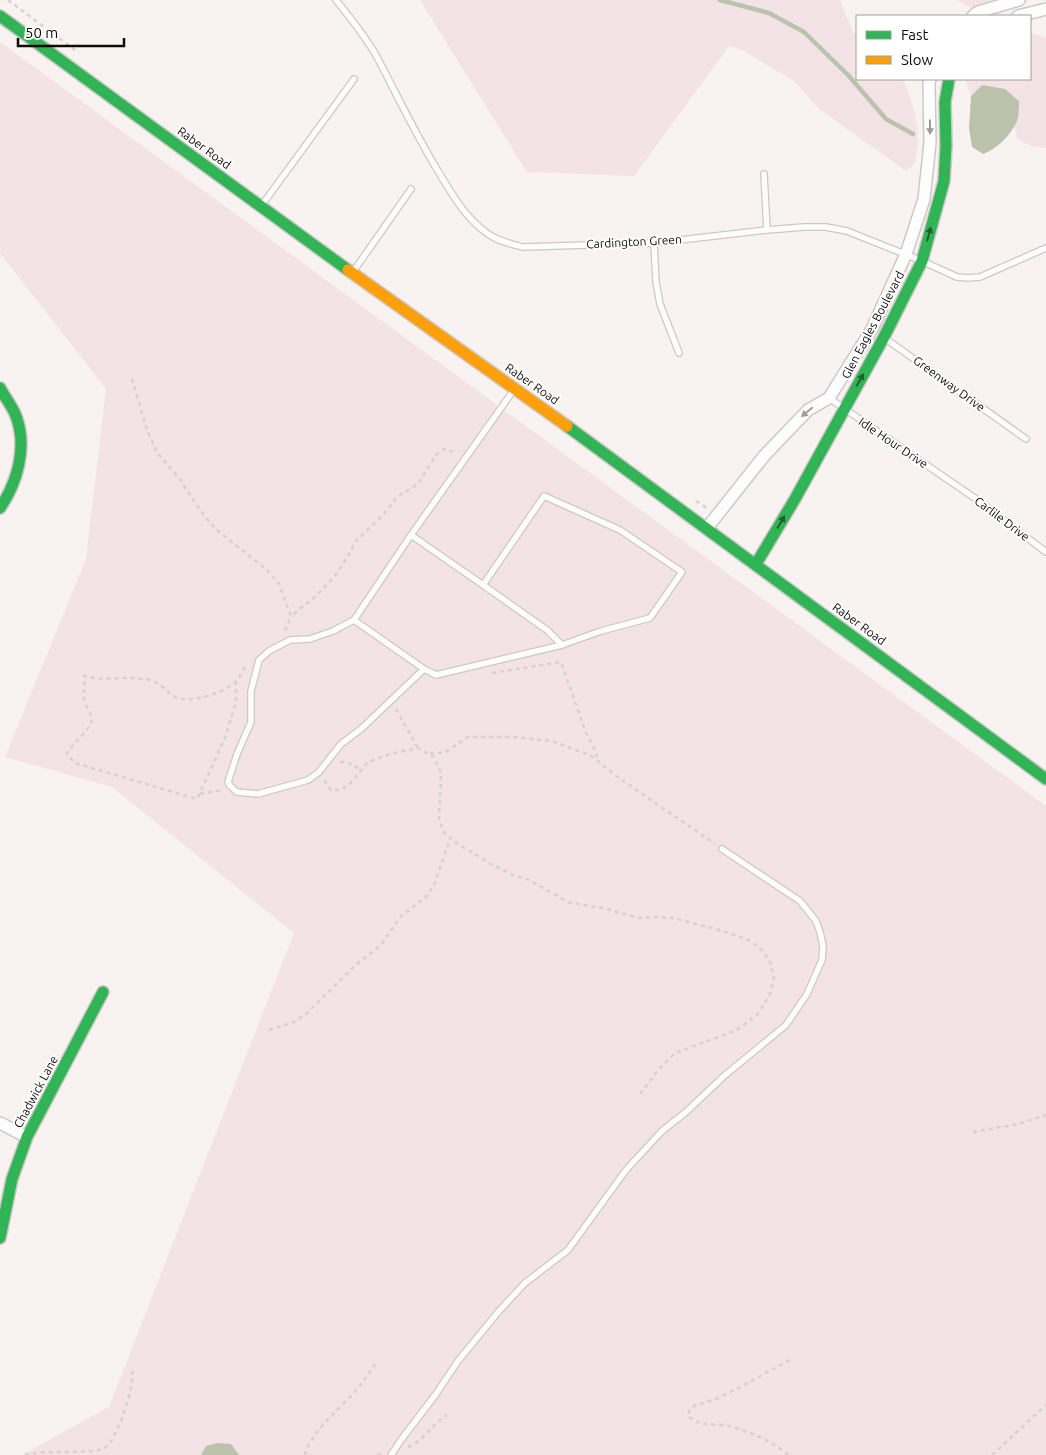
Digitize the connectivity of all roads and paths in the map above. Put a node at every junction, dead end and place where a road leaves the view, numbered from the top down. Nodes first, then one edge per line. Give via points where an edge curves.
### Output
1 (336, 0) edge
2 (1019, 0) edge
3 (1046, 10) edge
4 (974, 15) edge
5 (1023, 15) edge
6 (0, 16) edge
7 (354, 79) dead end
8 (930, 80) edge
9 (950, 80) edge
10 (764, 174) dead end
11 (411, 189) dead end
12 (260, 206) junction
13 (767, 230) junction
14 (654, 244) junction
15 (1045, 249) edge
16 (906, 254) junction
17 (922, 260) junction
18 (352, 273) junction
19 (872, 329) junction
20 (884, 337) junction
21 (679, 353) dead end
22 (132, 379) dead end
23 (0, 388) edge
24 (514, 389) junction
25 (829, 398) junction
26 (844, 409) junction
27 (1026, 439) dead end
28 (465, 460) junction
29 (957, 487) joint
30 (0, 508) edge
31 (707, 528) junction
32 (411, 535) junction
33 (1046, 552) edge
34 (756, 564) junction
35 (483, 585) junction
36 (291, 616) junction
37 (354, 620) junction
38 (283, 634) dead end
39 (562, 644) junction
40 (250, 658) dead end
41 (424, 668) junction
42 (491, 673) dead end
43 (236, 681) junction
44 (392, 699) junction
45 (418, 748) junction
46 (337, 762) dead end
47 (598, 762) junction
48 (362, 770) junction
49 (325, 777) dead end
50 (1046, 779) edge
51 (232, 788) junction
52 (199, 794) junction
53 (450, 839) junction
54 (722, 849) joint
55 (103, 992) dead end
56 (269, 1030) dead end
57 (638, 1097) dead end
58 (1046, 1115) edge
59 (0, 1122) edge
60 (973, 1132) dead end
61 (27, 1137) junction
62 (0, 1238) edge
63 (793, 1358) dead end
64 (376, 1363) dead end
65 (132, 1369) dead end
66 (1046, 1405) edge
67 (25, 1455) edge
68 (304, 1455) edge
69 (391, 1455) edge
70 (788, 1455) edge
71 (992, 1455) edge

1 - 14 lane, Cardington Green via 378,58 417,136 449,189 483,230 523,247
2 - 4 street
3 - 5 street
6 - 12 street, Raber Road
7 - 12 lane
8 -> 16 street, Glen Eagles Boulevard via 930,143 924,199
17 -> 9 street, Glen Eagles Boulevard via 944,181 945,102
10 - 13 lane
11 - 18 lane
12 - 18 street, Raber Road
13 - 14 lane, Cardington Green
13 - 16 lane, Cardington Green via 826,227 847,231
14 - 21 lane via 660,304
15 - 17 lane, Cardington Green via 980,277 957,277
16 - 17 lane, Cardington Green
16 - 19 street, Glen Eagles Boulevard
17 - 20 street, Glen Eagles Boulevard
18 - 24 street, Raber Road
19 - 20 lane, Greenway Drive
19 - 25 street, Glen Eagles Boulevard
26 -> 20 street, Glen Eagles Boulevard
20 - 27 lane, Greenway Drive
22 - 36 path via 147,430 158,454 179,478 204,517 279,584
23 - 30 street via 17,418 21,441 17,474 9,496
24 - 28 lane
24 - 31 street, Raber Road
25 - 26 lane, Idle Hour Drive
25 -> 31 street, Glen Eagles Boulevard via 808,410 764,456
26 - 29 lane, Idle Hour Drive
34 -> 26 street, Glen Eagles Boulevard
28 - 32 lane
28 - 36 path via 456,452 444,449 436,455 418,484 397,498 355,542 334,577
29 - 33 lane, Carlile Drive
31 - 34 street, Raber Road
32 - 35 lane
32 - 37 lane
34 - 50 street, Raber Road
35 - 39 lane
35 - 39 lane via 544,496 620,530 682,572 650,618
36 - 38 path
37 - 41 lane
37 - 51 lane via 333,632 310,639 290,640 259,660 251,691 251,722 228,782
39 - 41 lane via 436,675
40 - 43 path
41 - 44 lane
42 - 47 path via 561,662
43 - 52 path via 236,702 226,738
43 - 52 path via 228,688 204,697 182,699 156,682 145,679 98,680 84,676 83,693 92,716 91,724 68,754 75,763 190,798 197,799
44 - 45 path
44 - 51 lane via 308,780 258,794 237,792
45 - 47 path via 431,754 444,753 468,737 521,737 552,741 590,755
45 - 48 path via 368,762
45 - 53 path via 434,757 441,773 439,820
46 - 48 path via 347,762
47 - 54 path
48 - 49 path via 350,785 340,790 331,790
51 - 52 path
53 - 56 path via 434,885 426,897 401,916 381,945 306,1014 294,1022
53 - 57 path via 491,864 568,902 639,918 673,918 751,941 762,950 770,962 774,978 770,994 756,1015 737,1030 675,1053
54 - 69 lane via 800,901 816,921 823,946 822,960 807,994 786,1025 662,1131 632,1163 568,1250 525,1283 499,1311 458,1361
55 - 61 street, Chadwick Lane
58 - 60 path
59 - 61 street
61 - 62 street, Chadwick Lane via 12,1179
63 - 70 path via 716,1399 694,1406 688,1416 701,1425 728,1426 757,1435
64 - 68 path via 314,1438
65 - 67 path via 126,1406 106,1447 94,1452
66 - 71 path

